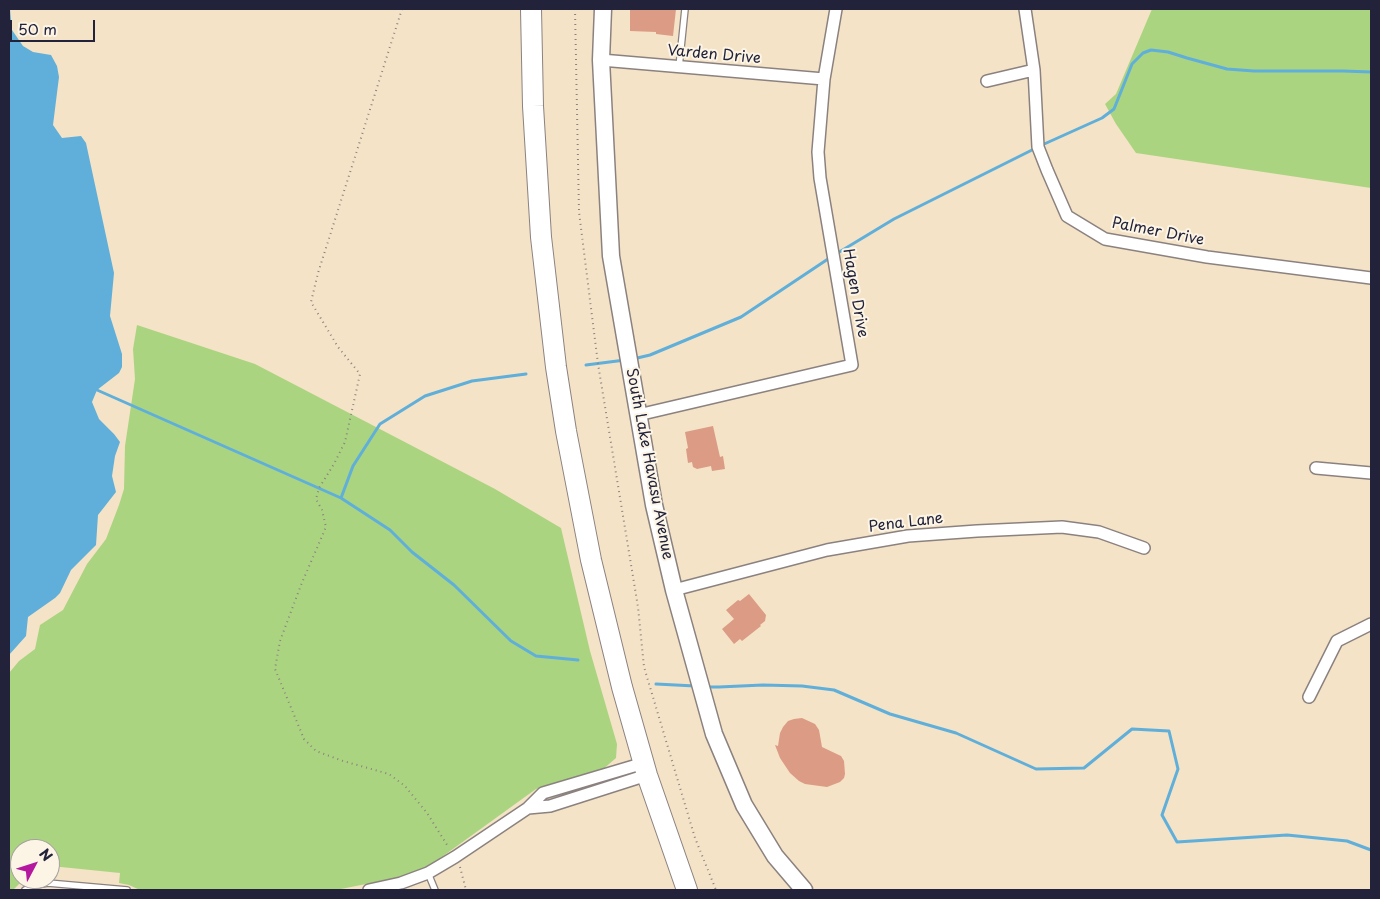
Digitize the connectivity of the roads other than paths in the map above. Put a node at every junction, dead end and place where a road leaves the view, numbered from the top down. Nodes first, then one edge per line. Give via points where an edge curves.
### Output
1 (532, 9) edge
2 (603, 9) edge
3 (685, 9) edge
4 (836, 9) edge
5 (1025, 9) edge
6 (601, 60) junction
7 (679, 67) junction
8 (1034, 70) junction
9 (824, 79) junction
10 (987, 81) dead end
11 (1371, 278) edge
12 (638, 415) junction
13 (1316, 468) dead end
14 (1371, 473) edge
15 (1144, 548) dead end
16 (674, 590) junction
17 (1371, 624) edge
18 (1309, 697) dead end
19 (646, 769) junction
20 (428, 873) junction
21 (25, 890) edge
22 (127, 890) edge
23 (369, 890) edge
24 (435, 890) edge
25 (687, 890) edge
26 (804, 890) edge

1 - 19 highway via 536,172 557,376 591,560
2 - 6 main road, South Lake Havasu Avenue
3 - 7 lane
4 - 9 street, Hagen Drive
5 - 8 street, Palmer Drive
6 - 7 street, Varden Drive
6 - 12 main road, South Lake Havasu Avenue via 611,256
7 - 9 street, Varden Drive
8 - 10 street
8 - 11 street, Palmer Drive via 1038,147 1067,216 1105,238 1206,257
9 - 12 street, Hagen Drive via 818,152 820,178 852,366
12 - 16 main road, South Lake Havasu Avenue
13 - 14 street
15 - 16 street, Pena Lane via 1099,532 1062,527 908,536 828,550
16 - 26 main road, South Lake Havasu Avenue via 714,734 744,805 776,856
17 - 18 street via 1337,641
19 - 20 street via 550,806 528,808
19 - 25 highway
20 - 23 street
20 - 24 lane
21 - 22 lane via 48,883

